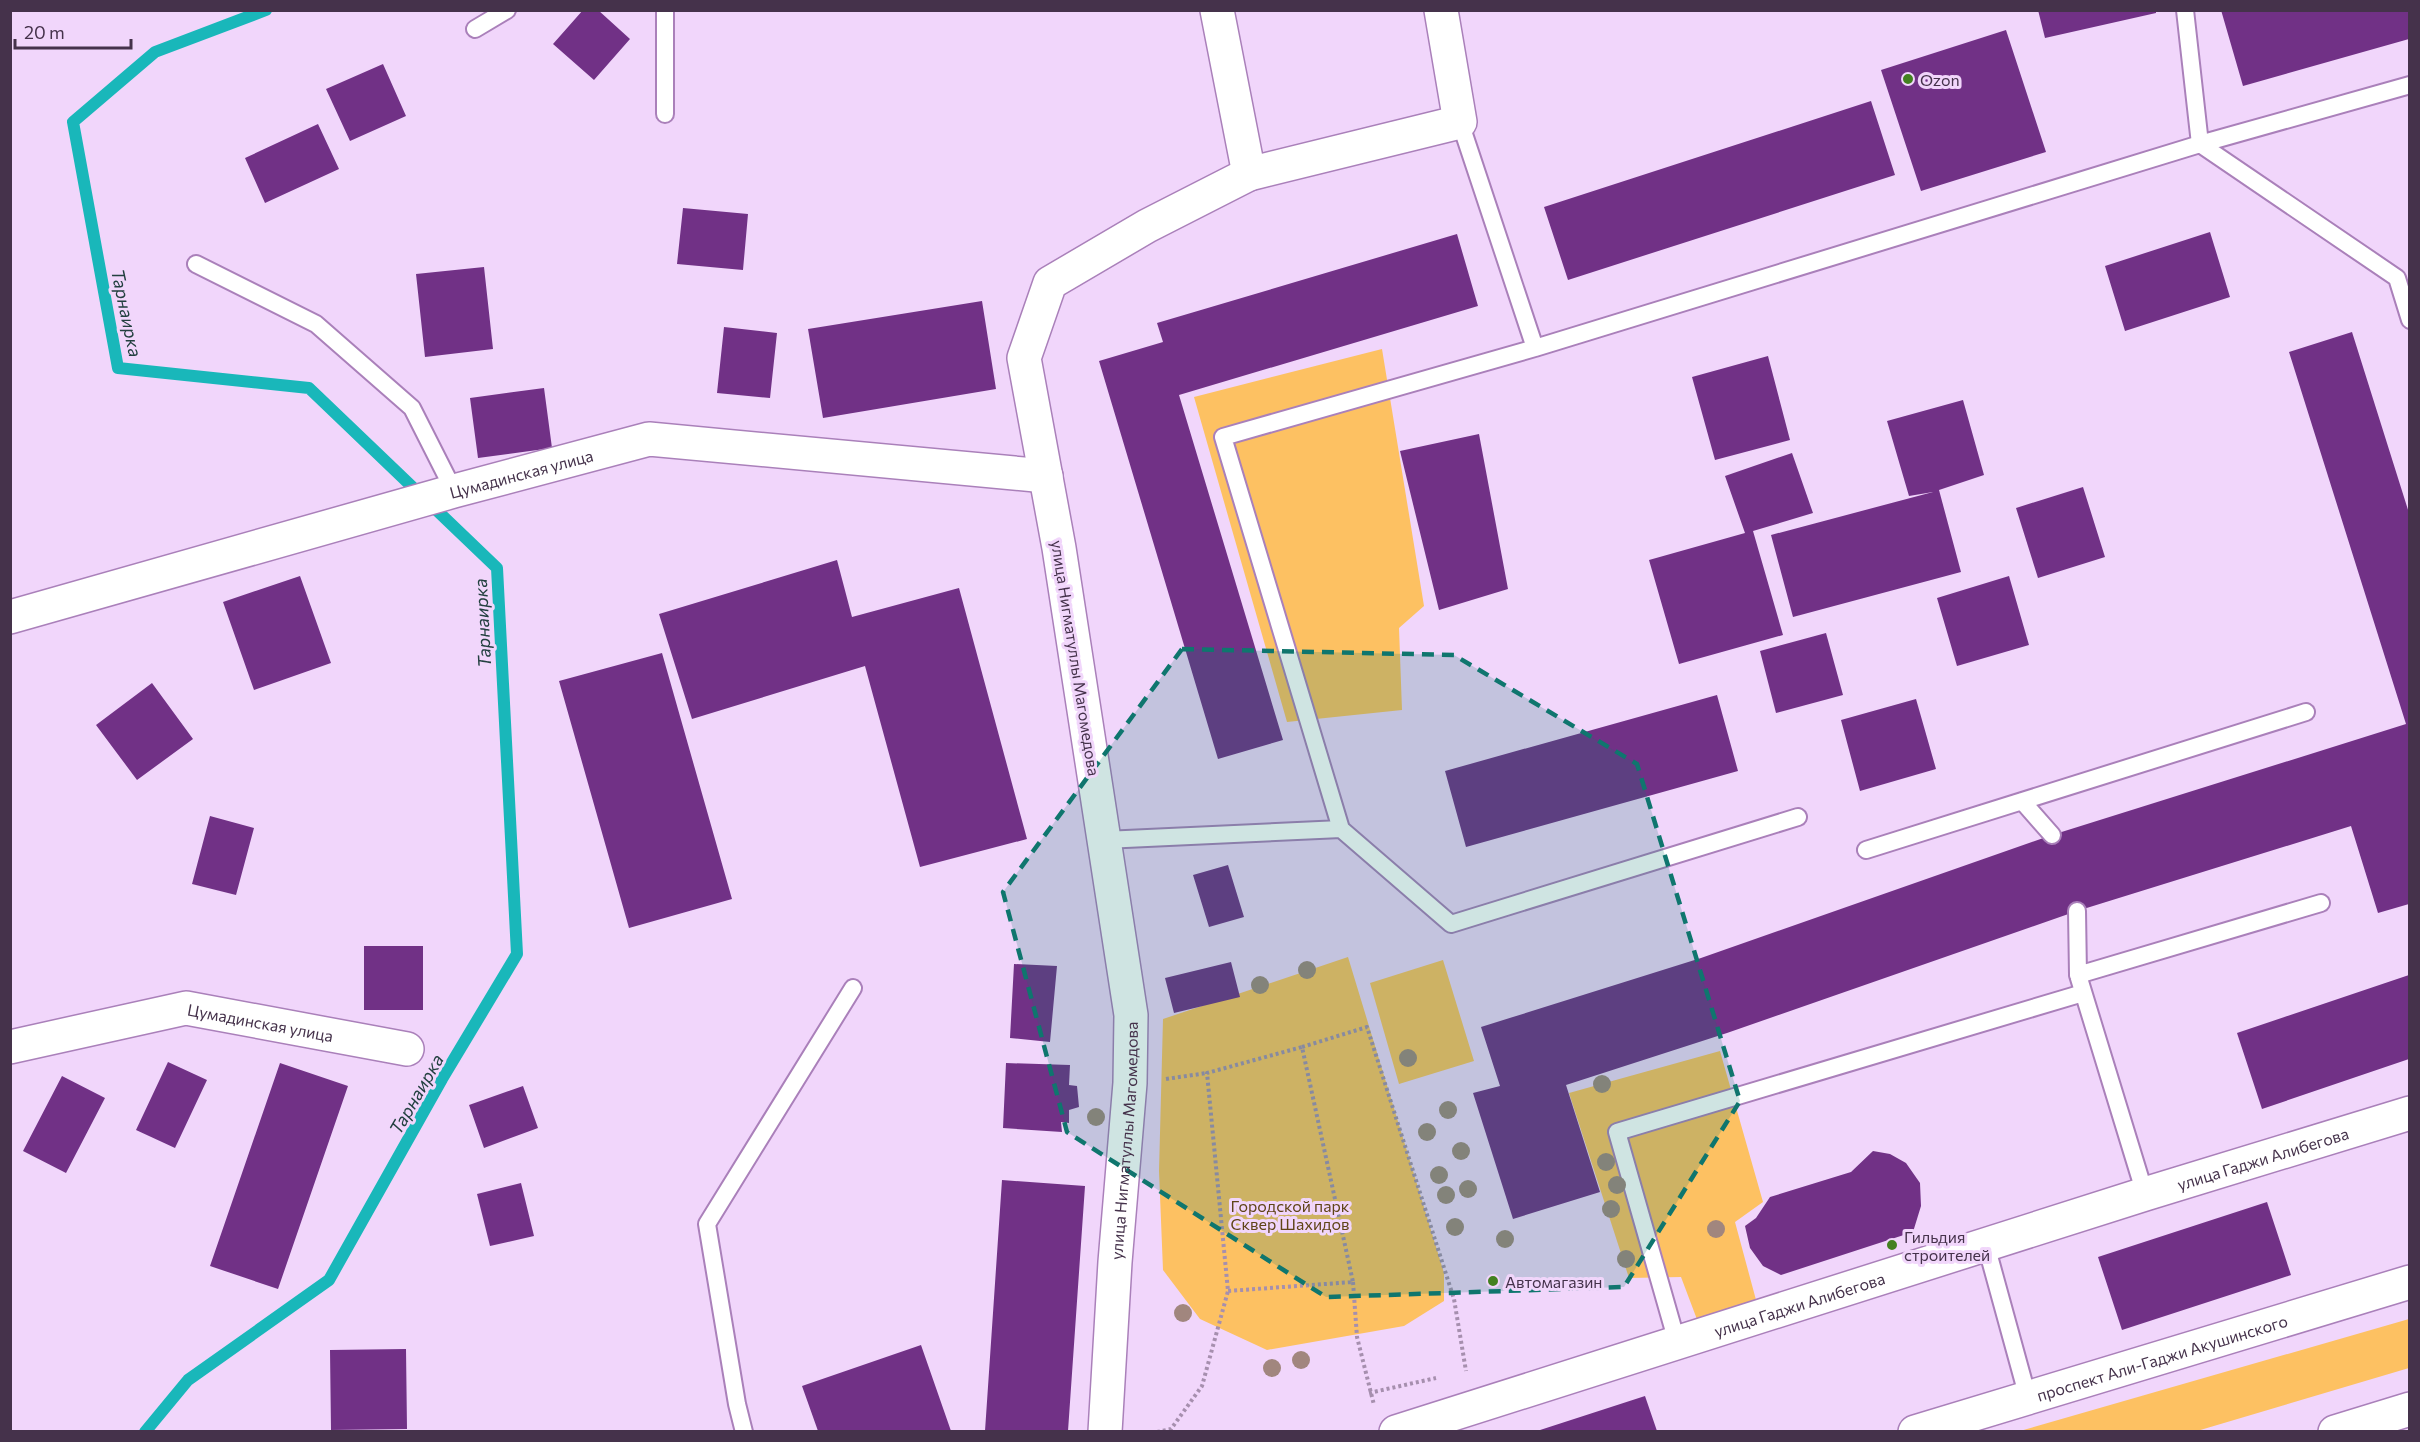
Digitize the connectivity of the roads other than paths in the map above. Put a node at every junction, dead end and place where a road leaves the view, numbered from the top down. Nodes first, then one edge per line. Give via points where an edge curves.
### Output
1 (507, 10) edge
2 (665, 10) edge
3 (1216, 10) edge
4 (1441, 10) edge
5 (2185, 10) edge
6 (475, 29) dead end
7 (2409, 85) edge
8 (665, 114) dead end
9 (1460, 122) junction
10 (2200, 144) junction
11 (1249, 174) junction
12 (196, 264) dead end
13 (2409, 320) edge
14 (1535, 348) junction
15 (1046, 476) junction
16 (454, 491) junction
17 (10, 617) edge
18 (2306, 712) dead end
19 (2022, 801) junction
20 (1798, 817) dead end
21 (1341, 829) junction
22 (2052, 835) dead end
23 (1104, 840) junction
24 (1866, 850) dead end
25 (2321, 903) dead end
26 (2077, 911) dead end
27 (2078, 975) junction
28 (853, 988) dead end
29 (2083, 993) junction
30 (10, 1047) edge
31 (407, 1048) dead end
32 (2409, 1113) edge
33 (2145, 1194) junction
34 (1986, 1245) junction
35 (2409, 1282) edge
36 (1677, 1342) junction
37 (2028, 1398) junction
38 (2409, 1409) edge
39 (1386, 1422) edge
40 (744, 1431) edge
41 (1105, 1431) edge
42 (1915, 1431) edge
43 (2335, 1431) edge

1 - 6 lane
2 - 8 lane
3 - 11 street
4 - 9 street
5 - 10 lane
7 - 10 lane
9 - 11 street, улица Нигматуллы Магомедова
9 - 14 lane
10 - 13 lane via 2397,278
10 - 14 lane
11 - 15 street, улица Нигматуллы Магомедова via 1147,226 1050,283 1024,358
12 - 16 lane via 316,324 412,408
14 - 21 lane via 1222,437
15 - 16 street, Цумадинская улица via 649,439
15 - 23 street, улица Нигматуллы Магомедова
16 - 17 street, Цумадинская улица
18 - 19 lane
19 - 22 lane
19 - 24 lane
20 - 21 lane via 1451,924
21 - 23 lane
23 - 41 street, улица Нигматуллы Магомедова via 1131,1015 1130,1083
25 - 27 lane
26 - 27 lane
27 - 29 lane
28 - 40 lane via 707,1224
29 - 33 lane
29 - 36 lane via 1617,1132
30 - 31 street, Цумадинская улица via 186,1008
32 - 33 street, улица Гаджи Алибегова
33 - 34 street, улица Гаджи Алибегова
34 - 36 street, улица Гаджи Алибегова
34 - 37 lane
35 - 37 street, проспект Али-Гаджи Акушинского
36 - 39 street, улица Гаджи Алибегова
37 - 42 street, проспект Али-Гаджи Акушинского
38 - 43 street

